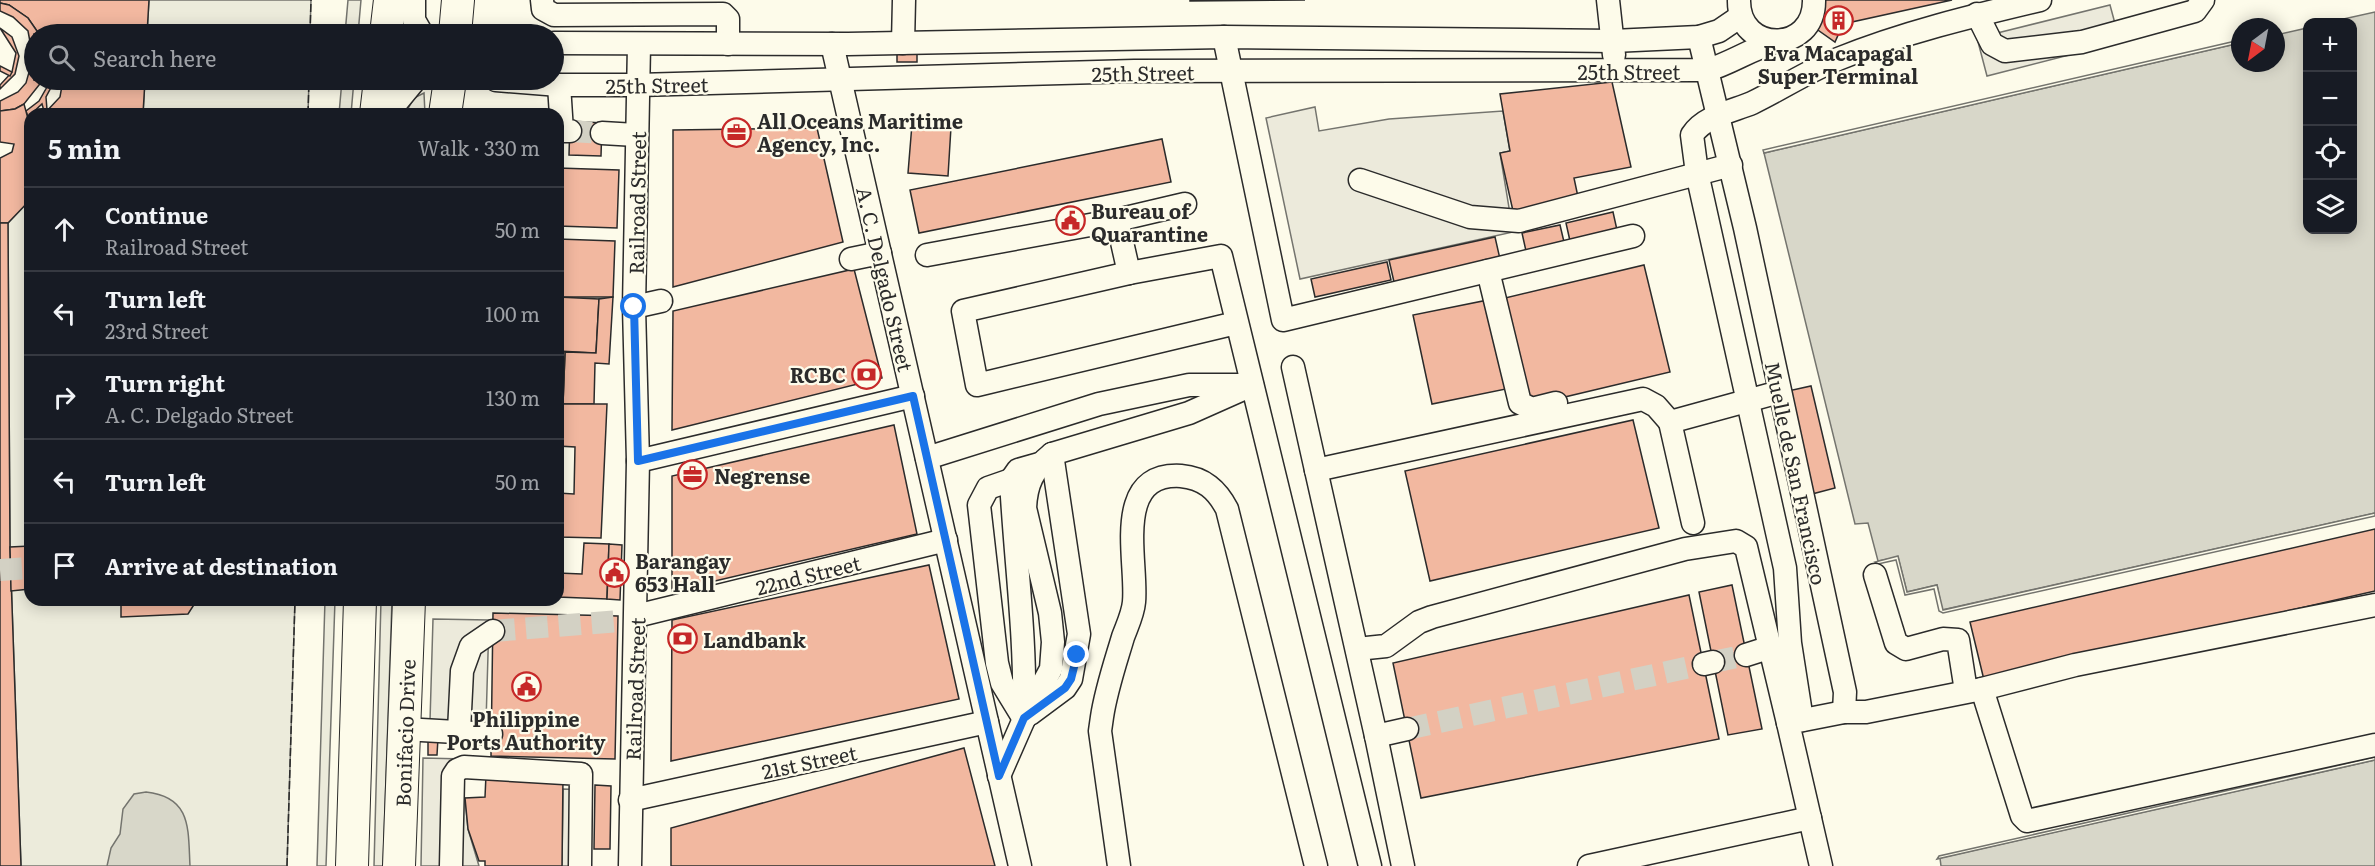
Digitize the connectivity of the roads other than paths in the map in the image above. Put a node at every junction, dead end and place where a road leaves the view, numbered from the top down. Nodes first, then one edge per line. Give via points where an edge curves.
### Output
1 (390, 0) edge
2 (414, 0) edge
3 (458, 0) edge
4 (542, 0) edge
5 (904, 0) edge
6 (1608, 0) edge
7 (1814, 0) edge
8 (2040, 0) edge
9 (2203, 0) edge
10 (1740, 8) edge
11 (1977, 14) junction
12 (387, 24) edge
13 (416, 24) edge
14 (455, 24) edge
15 (1224, 37) junction
16 (1699, 37) junction
17 (1096, 39) junction
18 (1784, 40) junction
19 (1613, 41) junction
20 (564, 43) edge
21 (903, 43) junction
22 (728, 44) junction
23 (832, 44) junction
24 (639, 45) junction
25 (1616, 70) junction
26 (1708, 70) junction
27 (1229, 71) junction
28 (1098, 72) junction
29 (841, 81) junction
30 (564, 84) edge
31 (638, 84) junction
32 (379, 90) edge
33 (407, 90) edge
34 (449, 90) edge
35 (560, 90) edge
36 (377, 108) edge
37 (392, 108) edge
38 (446, 108) edge
39 (561, 108) edge
40 (1719, 115) junction
41 (602, 133) tunnel mouth
42 (636, 135) junction
43 (1731, 165) junction
44 (1697, 173) junction
45 (1360, 180) dead end
46 (1185, 204) dead end
47 (1117, 220) junction
48 (1633, 236) dead end
49 (880, 253) junction
50 (927, 255) dead end
51 (851, 259) dead end
52 (1488, 271) junction
53 (1129, 273) junction
54 (661, 301) dead end
55 (634, 307) junction
56 (1236, 323) junction
57 (1293, 367) dead end
58 (1252, 385) junction
59 (1624, 387) dead end
60 (1779, 392) junction
61 (913, 396) junction
62 (1747, 401) junction
63 (1670, 422) junction
64 (927, 458) junction
65 (1046, 459) junction
66 (638, 461) junction
67 (1316, 470) junction
68 (1011, 480) junction
69 (1693, 523) dead end
70 (946, 540) junction
71 (1875, 575) dead end
72 (2375, 605) edge
73 (360, 606) edge
74 (409, 606) edge
75 (630, 620) junction
76 (493, 631) tunnel mouth
77 (1768, 648) junction
78 (1357, 650) junction
79 (1746, 654) tunnel mouth
80 (1974, 690) junction
81 (1844, 712) junction
82 (1024, 718) junction
83 (1795, 721) junction
84 (987, 723) junction
85 (404, 729) junction
86 (1407, 729) tunnel mouth
87 (459, 731) junction
88 (491, 734) dead end
89 (1376, 736) junction
90 (2375, 745) edge
91 (999, 776) junction
92 (630, 800) junction
93 (1810, 818) junction
94 (352, 866) edge
95 (399, 866) edge
96 (451, 866) edge
97 (580, 866) edge
98 (630, 866) edge
99 (1020, 866) edge
100 (1119, 866) edge
101 (1316, 866) edge
102 (1370, 866) edge
103 (1403, 866) edge
104 (1589, 866) edge
105 (1821, 866) edge

1 - 12 highway
2 - 13 street
3 - 14 highway
4 - 22 street via 543,9 554,15 723,14 728,19
5 - 21 street
6 - 19 street
7 - 18 street, 25th Street via 1809,23 1800,33
8 - 11 street
9 - 11 street via 2195,11 2082,42 2006,51 1992,44
10 - 16 street, 25th Street via 1719,31
10 - 18 street, 25th Street via 1754,33 1773,41
11 - 40 street via 1837,59
15 - 17 street, 25th Street
15 - 19 street, 25th Street
15 - 27 street
16 - 19 street, 25th Street
16 - 26 street, Muelle de San Francisco
17 - 21 street, 25th Street
17 - 28 street
18 - 26 street, 25th Street via 1768,43
19 - 25 street
20 - 24 street, 25th Street
21 - 23 street, 25th Street
22 - 23 street, 25th Street
22 - 24 street, 25th Street
23 - 29 street, A. C. Delgado Street
24 - 31 street, Railroad Street
25 - 26 street, 25th Street
25 - 27 street, 25th Street
26 - 40 street, Muelle de San Francisco
27 - 28 street, 25th Street
27 - 52 street via 1282,320
28 - 29 street, 25th Street
29 - 31 street, 25th Street
29 - 49 street, A. C. Delgado Street
30 - 31 street, 25th Street
31 - 42 street, Railroad Street
32 - 36 highway
33 - 37 street
34 - 38 highway
35 - 39 street
40 - 43 street, Muelle de San Francisco
40 - 44 street via 1692,135
41 - 42 street
42 - 55 street, Railroad Street
43 - 44 street
43 - 60 street, Muelle de San Francisco
44 - 45 street via 1519,221 1470,217
44 - 62 street
46 - 47 street
47 - 50 street
47 - 53 street
48 - 52 street
49 - 51 street
49 - 61 street, A. C. Delgado Street
52 - 59 street via 1520,403 1532,409
53 - 56 street via 1221,256
53 - 56 street via 963,311 976,385
54 - 55 street
55 - 66 street, Railroad Street
56 - 58 street
57 - 67 street
58 - 64 street via 1189,385 1099,404
58 - 65 street via 1189,412
58 - 102 street
60 - 62 street
60 - 81 street, Muelle de San Francisco via 1845,692
61 - 64 street, A. C. Delgado Street
61 - 66 street
62 - 63 street
62 - 83 street via 1785,568
63 - 67 street via 1656,406 1643,399
63 - 69 street
64 - 70 street, A. C. Delgado Street
65 - 68 street via 1018,470
65 - 82 street via 1030,477 1025,508 1050,613 1051,669
65 - 82 street via 1079,634 1071,679 1065,688
66 - 75 street, Railroad Street
67 - 78 street
68 - 82 street via 1025,664
68 - 82 street via 988,488 979,505 997,663 1002,683
70 - 75 street, 22nd Street
70 - 84 street, A. C. Delgado Street
71 - 80 street via 1896,643 1906,649 1943,639 1958,640
72 - 80 street via 2075,665
73 - 94 highway
74 - 85 highway, Bonifacio Drive
75 - 92 street, Railroad Street
76 - 87 street via 471,646 462,671
77 - 78 street via 1746,547 1737,541 1685,549 1432,617 1386,646
77 - 79 street
77 - 83 street
78 - 89 street
80 - 81 street via 1866,712
80 - 90 street via 2027,821
81 - 83 street
82 - 91 street
83 - 93 street
84 - 91 street, A. C. Delgado Street
84 - 92 street, 21st Street
85 - 87 street
85 - 95 highway, Bonifacio Drive
86 - 89 street
87 - 88 street
89 - 103 street
91 - 99 street, A. C. Delgado Street
92 - 98 street, Railroad Street
93 - 104 street
93 - 105 street
96 - 97 street via 453,776 464,767 581,774
100 - 101 street via 1100,730 1134,604 1132,512 1147,488 1174,476 1206,483 1227,509

